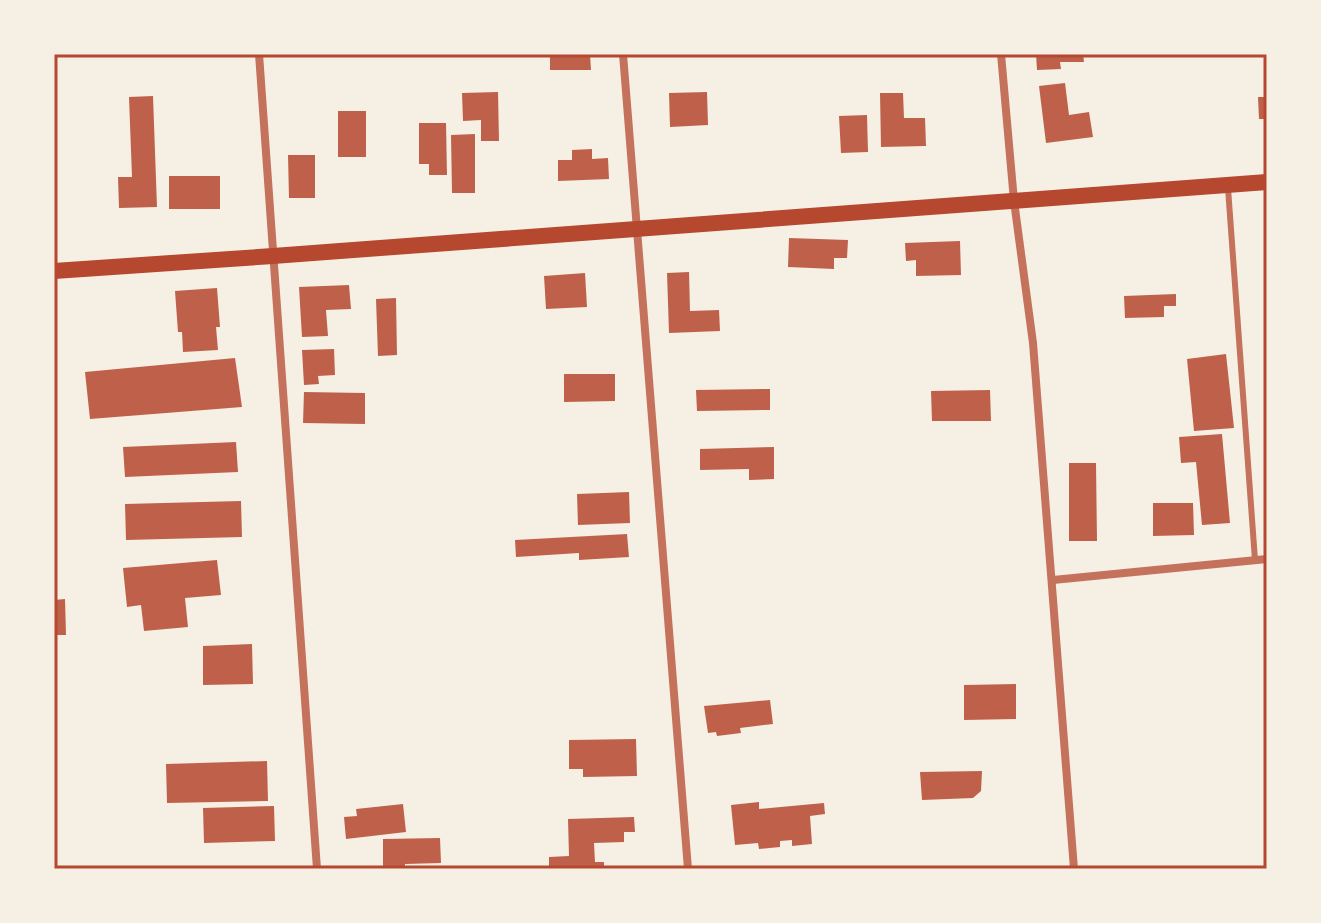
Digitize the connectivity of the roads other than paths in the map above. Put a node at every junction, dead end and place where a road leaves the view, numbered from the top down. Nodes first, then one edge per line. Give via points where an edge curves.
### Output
1 (259, 54) edge
2 (623, 54) edge
3 (1001, 54) edge
4 (1267, 182) edge
5 (1228, 185) junction
6 (1014, 201) junction
7 (636, 229) junction
8 (273, 256) junction
9 (54, 271) edge
10 (1267, 559) edge
11 (1255, 560) junction
12 (1053, 580) junction
13 (317, 869) edge
14 (688, 869) edge
15 (1074, 869) edge

1 - 8 street
2 - 7 street
3 - 6 street
4 - 5 main road
5 - 6 main road
5 - 11 lane
6 - 7 main road
6 - 12 street via 1033,343
7 - 8 main road
7 - 14 street
8 - 9 main road
8 - 13 street
10 - 11 street
11 - 12 street
12 - 15 street

